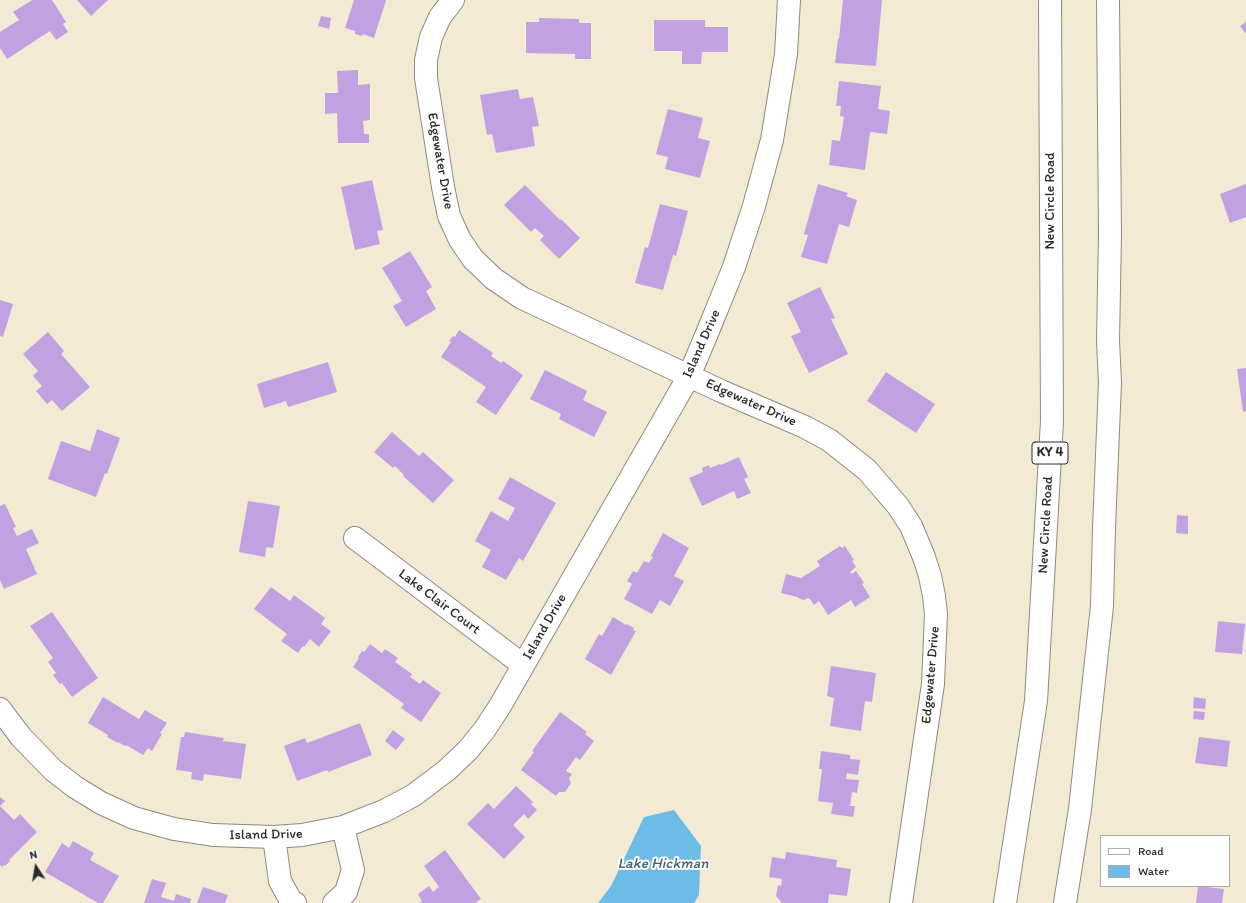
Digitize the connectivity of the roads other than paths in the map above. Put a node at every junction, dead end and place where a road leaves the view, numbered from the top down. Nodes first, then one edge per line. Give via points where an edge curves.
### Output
1 (453, 0) edge
2 (790, 0) edge
3 (1050, 0) edge
4 (1108, 0) edge
5 (689, 376) junction
6 (355, 538) dead end
7 (524, 665) junction
8 (0, 710) edge
9 (344, 827) junction
10 (274, 837) junction
11 (295, 903) edge
12 (334, 903) edge
13 (901, 903) edge
14 (1005, 903) edge
15 (1065, 903) edge

1 - 5 main road, Edgewater Drive via 440,17 431,37 426,60 426,78 447,209 460,240 494,279 522,298
2 - 5 main road, Island Drive via 786,54 772,140 734,267
3 - 14 main road, New Circle Road / KY 4 via 1052,421 1036,701
4 - 15 main road via 1110,382 1102,606 1080,808
5 - 7 main road, Island Drive
5 - 13 main road, Edgewater Drive via 829,440 867,470 898,506 911,526 924,557 936,614 933,684
6 - 7 main road, Lake Clair Court
7 - 9 main road, Island Drive via 485,729 468,750 446,770 414,795 384,811
8 - 10 main road, Island Drive via 21,737 53,770 101,803 134,818 174,829 213,835
9 - 10 main road, Island Drive
9 - 12 main road via 353,870 346,892
10 - 11 main road via 280,881 291,901

